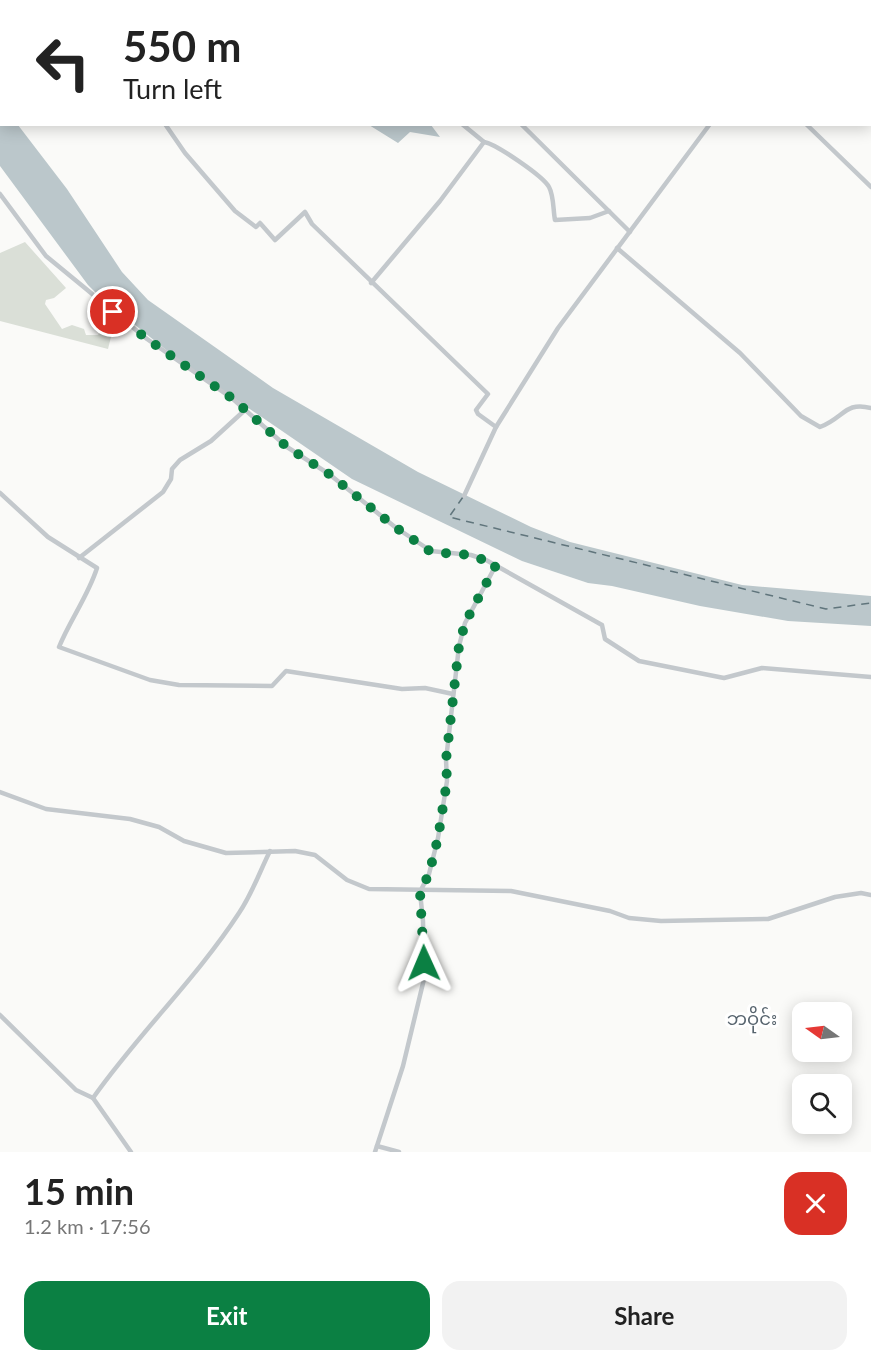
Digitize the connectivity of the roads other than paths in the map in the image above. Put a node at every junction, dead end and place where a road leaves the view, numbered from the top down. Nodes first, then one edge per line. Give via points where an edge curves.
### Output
1 (167, 126) edge
2 (464, 126) edge
3 (523, 126) edge
4 (709, 126) edge
5 (808, 126) edge
6 (484, 142) junction
7 (871, 187) edge
8 (0, 194) edge
9 (609, 211) junction
10 (630, 232) junction
11 (617, 248) junction
12 (371, 283) junction
13 (871, 408) edge
14 (245, 410) junction
15 (496, 427) junction
16 (0, 493) edge
17 (464, 496) dead end
18 (79, 558) junction
19 (496, 565) junction
20 (871, 677) edge
21 (453, 694) junction
22 (0, 792) edge
23 (270, 851) junction
24 (420, 892) junction
25 (871, 895) edge
26 (0, 1015) edge
27 (93, 1098) junction
28 (376, 1149) edge
29 (131, 1152) edge
30 (399, 1152) edge

1 - 12 street via 227,202 256,227 260,223 275,240 305,212 312,224
2 - 6 street
3 - 9 street
4 - 10 street
5 - 7 street
6 - 9 street via 492,143 543,178 551,190 555,220 590,218
6 - 12 street via 441,201
8 - 14 street via 46,256 147,339
9 - 10 street
10 - 11 street
11 - 13 street via 740,353 811,422 820,427 836,421 857,404
11 - 15 street via 558,328
12 - 15 street via 488,394 476,410
14 - 18 street via 211,441 180,460 163,492
14 - 19 street via 287,447 431,552 471,555
15 - 17 street
16 - 18 street via 27,521
18 - 21 street via 97,568 59,647 150,680 179,685 272,686 286,671
19 - 20 street via 602,625 605,639 639,661 724,678 762,668
19 - 21 street via 465,623
21 - 24 street via 447,781 438,838
22 - 23 street via 46,809 130,819 217,851
23 - 24 street via 315,855 347,880 369,889
23 - 27 street via 240,912
24 - 25 street via 511,891 629,918 661,921 768,919 835,897
24 - 28 street via 424,979 403,1066
26 - 27 street via 76,1089
27 - 29 street
28 - 30 street

